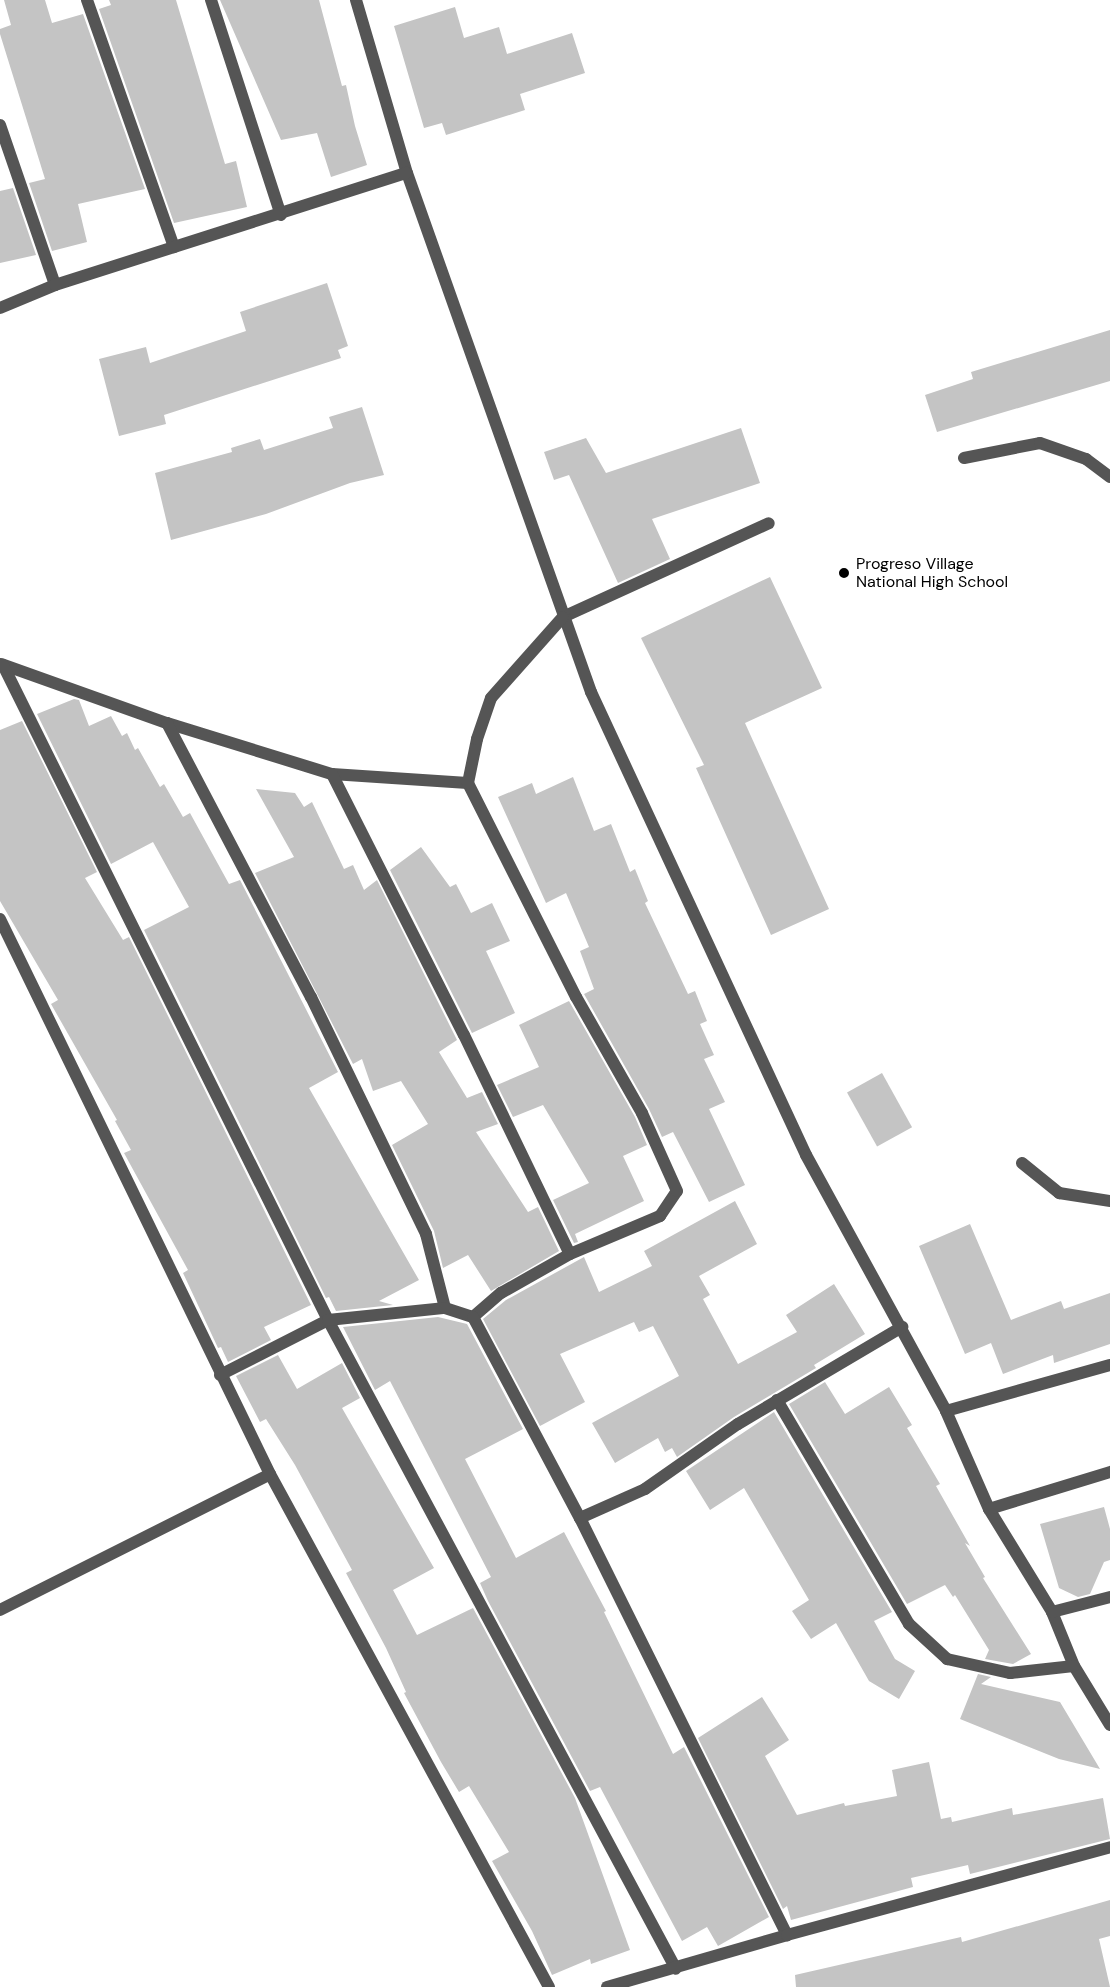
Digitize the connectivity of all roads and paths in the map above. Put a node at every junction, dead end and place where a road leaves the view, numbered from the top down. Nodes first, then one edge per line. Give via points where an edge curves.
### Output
1 (87, 0) edge
2 (211, 0) edge
3 (356, 0) edge
4 (0, 125) edge
5 (407, 173) junction
6 (281, 215) junction
7 (174, 247) junction
8 (55, 285) junction
9 (0, 308) edge
10 (964, 458) dead end
11 (1110, 477) edge
12 (769, 523) dead end
13 (563, 617) junction
14 (1, 664) edge
15 (167, 723) junction
16 (332, 774) junction
17 (468, 783) junction
18 (0, 919) edge
19 (1022, 1163) dead end
20 (1110, 1201) edge
21 (570, 1254) junction
22 (445, 1308) junction
23 (473, 1317) junction
24 (328, 1320) junction
25 (902, 1327) junction
26 (1110, 1365) edge
27 (220, 1375) junction
28 (777, 1400) junction
29 (946, 1411) junction
30 (1110, 1472) edge
31 (270, 1474) junction
32 (989, 1509) junction
33 (580, 1518) junction
34 (1110, 1597) edge
35 (0, 1610) edge
36 (1052, 1612) junction
37 (1074, 1666) junction
38 (1110, 1725) edge
39 (1110, 1847) edge
40 (787, 1935) junction
41 (676, 1969) junction
42 (549, 1987) edge
43 (607, 1987) edge

1 - 7 street
2 - 6 street
3 - 5 street
4 - 8 street
5 - 6 street
5 - 13 street
6 - 7 street
7 - 8 street
8 - 9 street
10 - 11 street via 1040,444 1086,459
12 - 13 street
13 - 17 street via 490,698
13 - 25 street via 591,692 751,1040 806,1155
14 - 15 street
14 - 24 street
15 - 16 street
15 - 22 street via 311,997 421,1224
16 - 17 street
16 - 21 street
17 - 21 street via 576,997 642,1113 677,1191 660,1216
18 - 27 street
19 - 20 street via 1059,1193
21 - 23 street via 501,1293
22 - 23 street
22 - 24 street
23 - 33 street
24 - 27 street
24 - 41 street
25 - 28 street
25 - 29 street
26 - 29 street
27 - 31 street
28 - 33 street via 645,1490
28 - 37 street via 909,1624 947,1659 1010,1673
29 - 32 street
30 - 32 street
31 - 35 street
31 - 42 street
32 - 36 street
33 - 40 street
34 - 36 street
36 - 37 street
37 - 38 street
39 - 40 street
40 - 41 street
41 - 43 street

